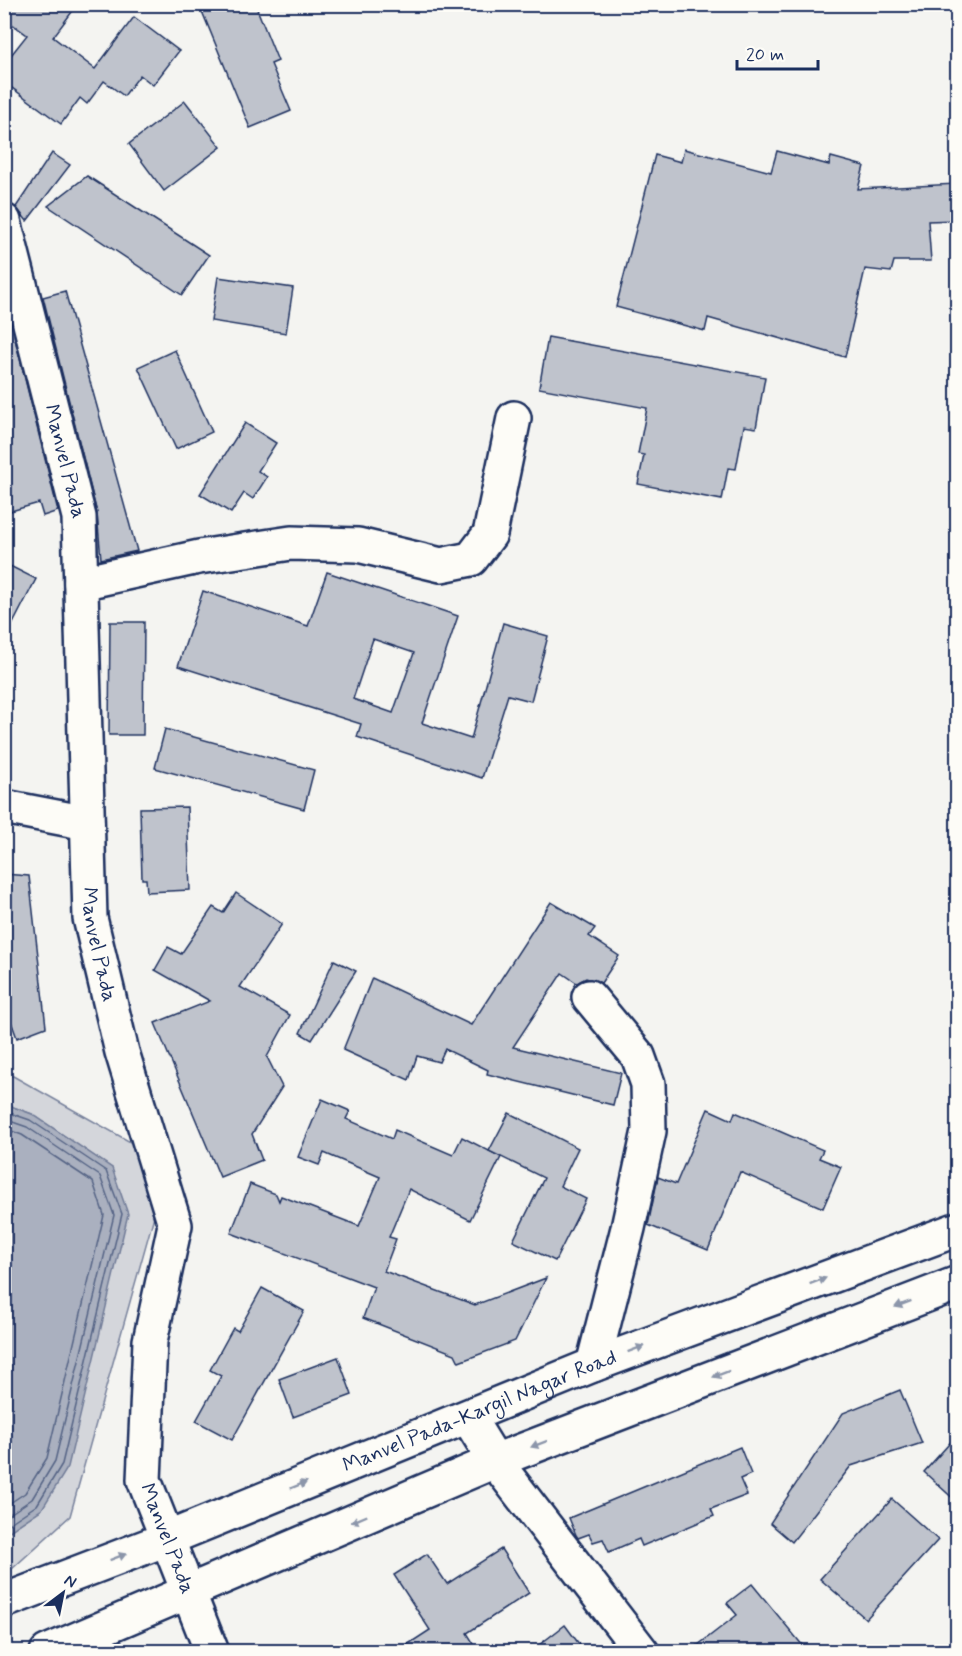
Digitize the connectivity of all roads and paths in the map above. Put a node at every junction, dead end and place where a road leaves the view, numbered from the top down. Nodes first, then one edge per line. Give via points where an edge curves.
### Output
1 (4, 220) edge
2 (514, 418) dead end
3 (81, 583) junction
4 (4, 807) edge
5 (87, 823) junction
6 (589, 997) dead end
7 (957, 1229) edge
8 (957, 1283) edge
9 (593, 1365) junction
10 (468, 1417) junction
11 (495, 1461) junction
12 (169, 1538) junction
13 (190, 1591) junction
14 (4, 1601) edge
15 (47, 1652) edge
16 (212, 1652) edge
17 (642, 1652) edge

1 - 3 street, Manvel Pada via 79,517
2 - 3 street via 490,534 471,559 441,565 358,545 291,543 199,556
3 - 5 street, Manvel Pada
4 - 5 street
5 - 12 street, Manvel Pada via 90,918 122,1052 175,1225 150,1341 144,1480
6 - 9 street via 638,1056 648,1084 649,1131
9 -> 7 street, Manvel Pada-Kargil Nagar Road
8 -> 11 street
9 - 10 street, Manvel Pada-Kargil Nagar Road
10 - 11 street
12 -> 10 street, Manvel Pada-Kargil Nagar Road
11 -> 13 street
11 - 17 street
12 - 13 street, Manvel Pada
14 -> 12 street, Manvel Pada-Kargil Nagar Road
13 - 15 street
13 - 16 street, Manvel Pada

